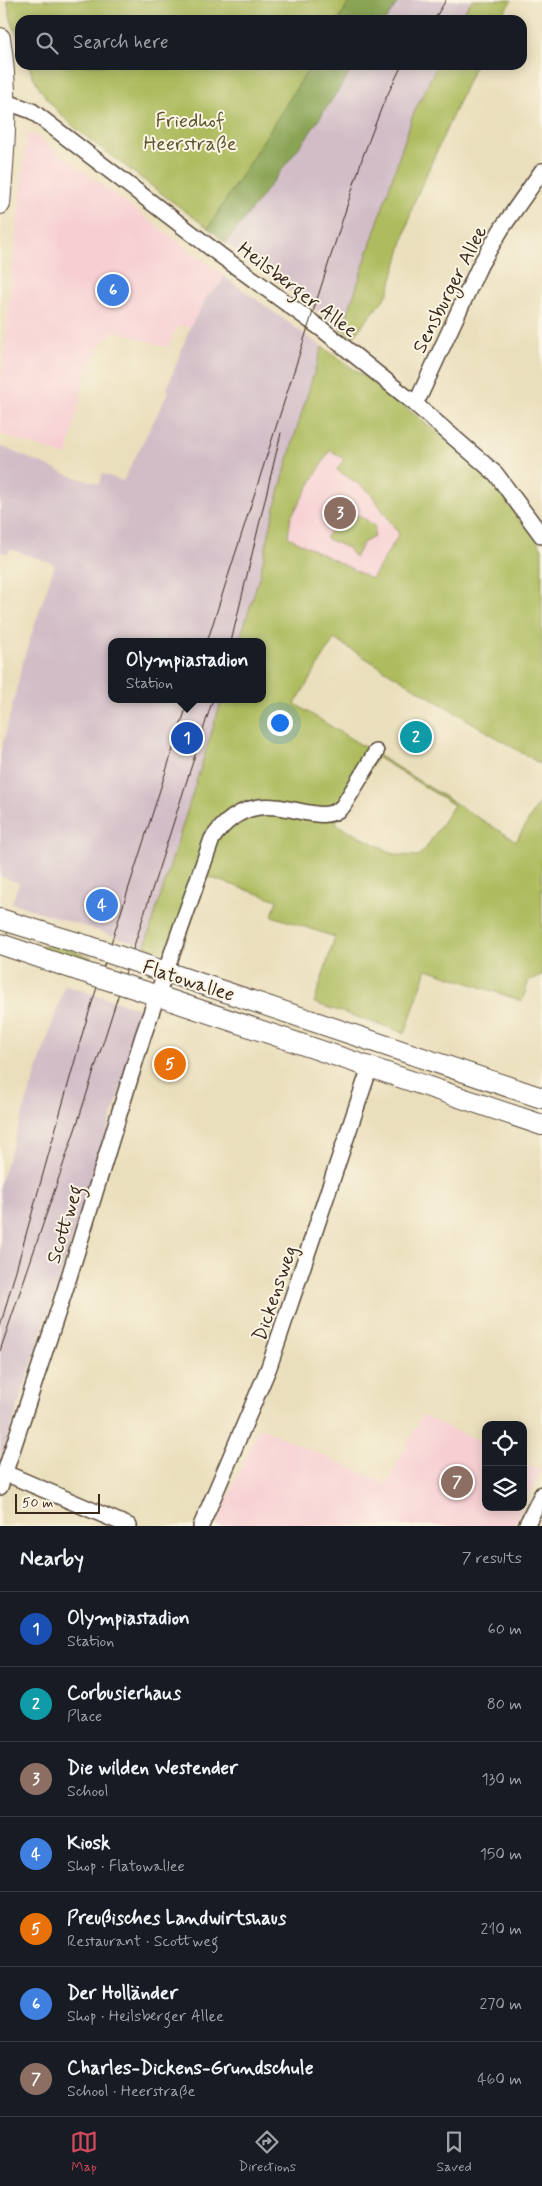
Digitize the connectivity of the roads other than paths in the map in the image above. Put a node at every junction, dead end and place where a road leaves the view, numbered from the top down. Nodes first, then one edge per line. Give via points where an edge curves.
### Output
1 (0, 38) edge
2 (7, 102) junction
3 (542, 171) edge
4 (0, 204) edge
5 (414, 403) junction
6 (540, 529) edge
7 (376, 752) dead end
8 (0, 919) edge
9 (0, 944) edge
10 (158, 969) junction
11 (150, 994) junction
12 (378, 1043) junction
13 (370, 1067) junction
14 (542, 1098) edge
15 (542, 1124) edge
16 (2, 1480) edge
17 (542, 1494) edge
18 (129, 1526) edge
19 (201, 1526) edge
20 (526, 1526) edge

1 - 2 main road
2 - 4 main road
2 - 5 street, Heilsberger Allee via 32,111 323,330
3 - 5 street, Sensburger Allee via 480,265
5 - 6 street, Heilsberger Allee via 496,474
7 - 10 street, Scottweg via 337,812 320,815 276,806 255,807 241,811 221,826 207,849
8 - 10 main road, Flatowallee, bridge
9 - 11 main road, Flatowallee, bridge
10 - 11 street, Scottweg
10 - 12 main road, Flatowallee
11 - 13 main road, Flatowallee
11 - 16 street, Scottweg via 65,1290
12 - 13 main road
12 - 14 main road, Flatowallee
13 - 15 main road, Flatowallee
13 - 19 street, Dickensweg via 272,1359
16 - 18 street
17 - 20 street

